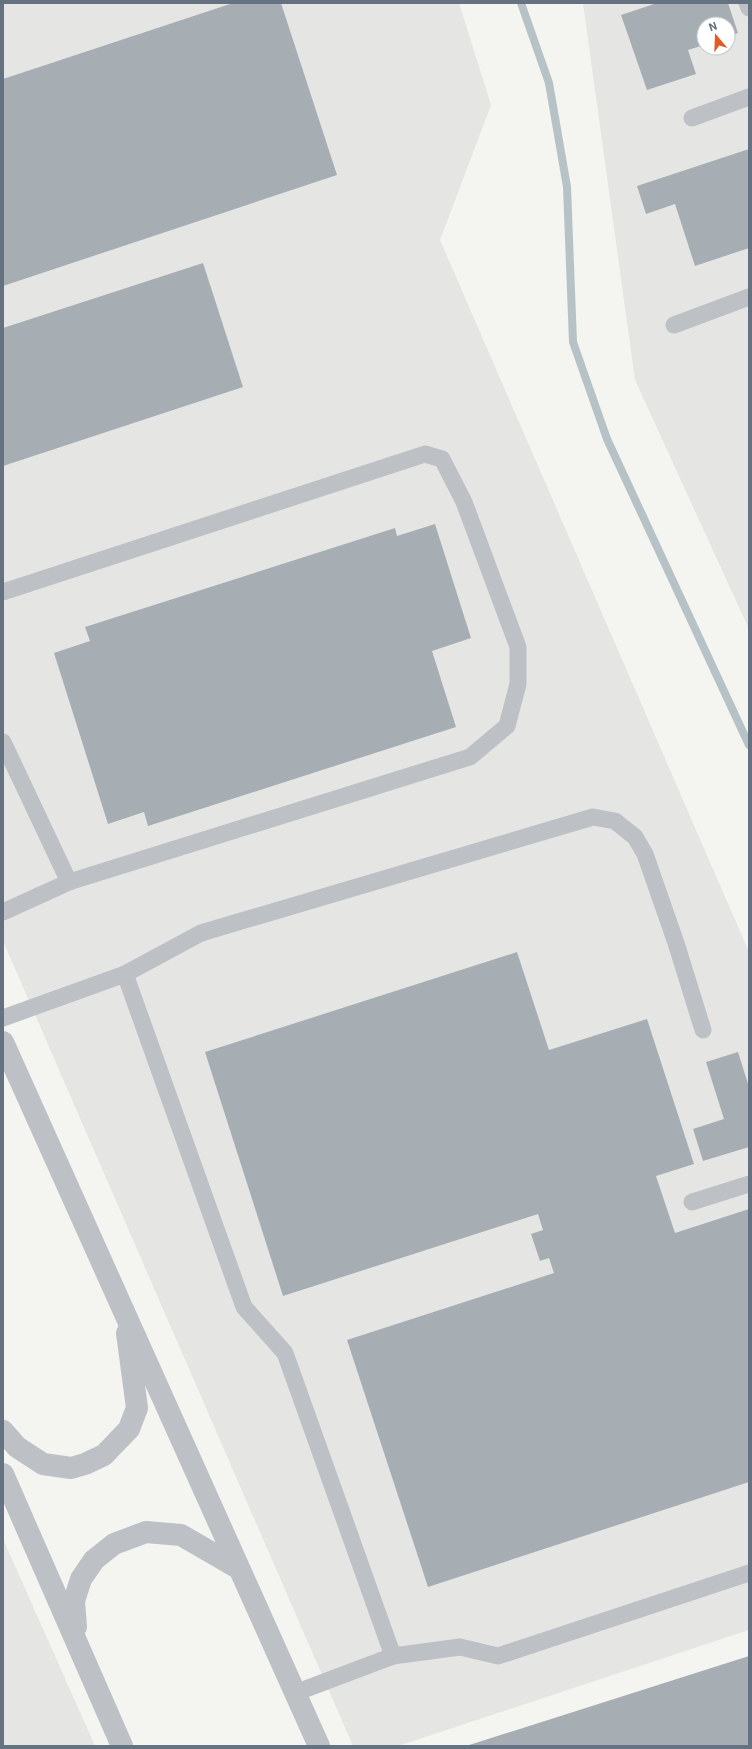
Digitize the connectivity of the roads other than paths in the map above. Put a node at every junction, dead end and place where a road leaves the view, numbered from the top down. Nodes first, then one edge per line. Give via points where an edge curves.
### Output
1 (747, 3) edge
2 (749, 8) edge
3 (749, 97) edge
4 (692, 118) dead end
5 (749, 297) edge
6 (674, 325) dead end
7 (3, 592) edge
8 (3, 742) edge
9 (69, 882) junction
10 (3, 912) edge
11 (125, 974) junction
12 (3, 1018) edge
13 (703, 1030) dead end
14 (3, 1042) edge
15 (749, 1184) edge
16 (692, 1202) dead end
17 (124, 1309) junction
18 (3, 1431) edge
19 (3, 1474) edge
20 (238, 1568) junction
21 (749, 1573) edge
22 (78, 1645) junction
23 (393, 1656) junction
24 (295, 1693) junction
25 (122, 1746) edge
26 (319, 1746) edge

1 - 2 lane
3 - 4 lane
5 - 6 lane
7 - 9 lane via 425,454 442,458 464,502 518,647 518,684 507,726 470,757
8 - 9 lane
9 - 10 lane
11 - 12 lane
11 - 13 lane via 201,933 593,817 615,821 635,837 645,854
11 - 23 lane via 244,1307 285,1353
14 - 17 street
15 - 16 lane
17 - 18 street via 137,1408 130,1429 104,1456 71,1468 42,1464 17,1447
17 - 20 street
19 - 22 street
20 - 22 street via 181,1535 146,1532 114,1544 94,1560 81,1580 74,1601
20 - 24 street
21 - 23 lane via 498,1656 460,1647
22 - 25 street
23 - 24 lane
24 - 26 street

